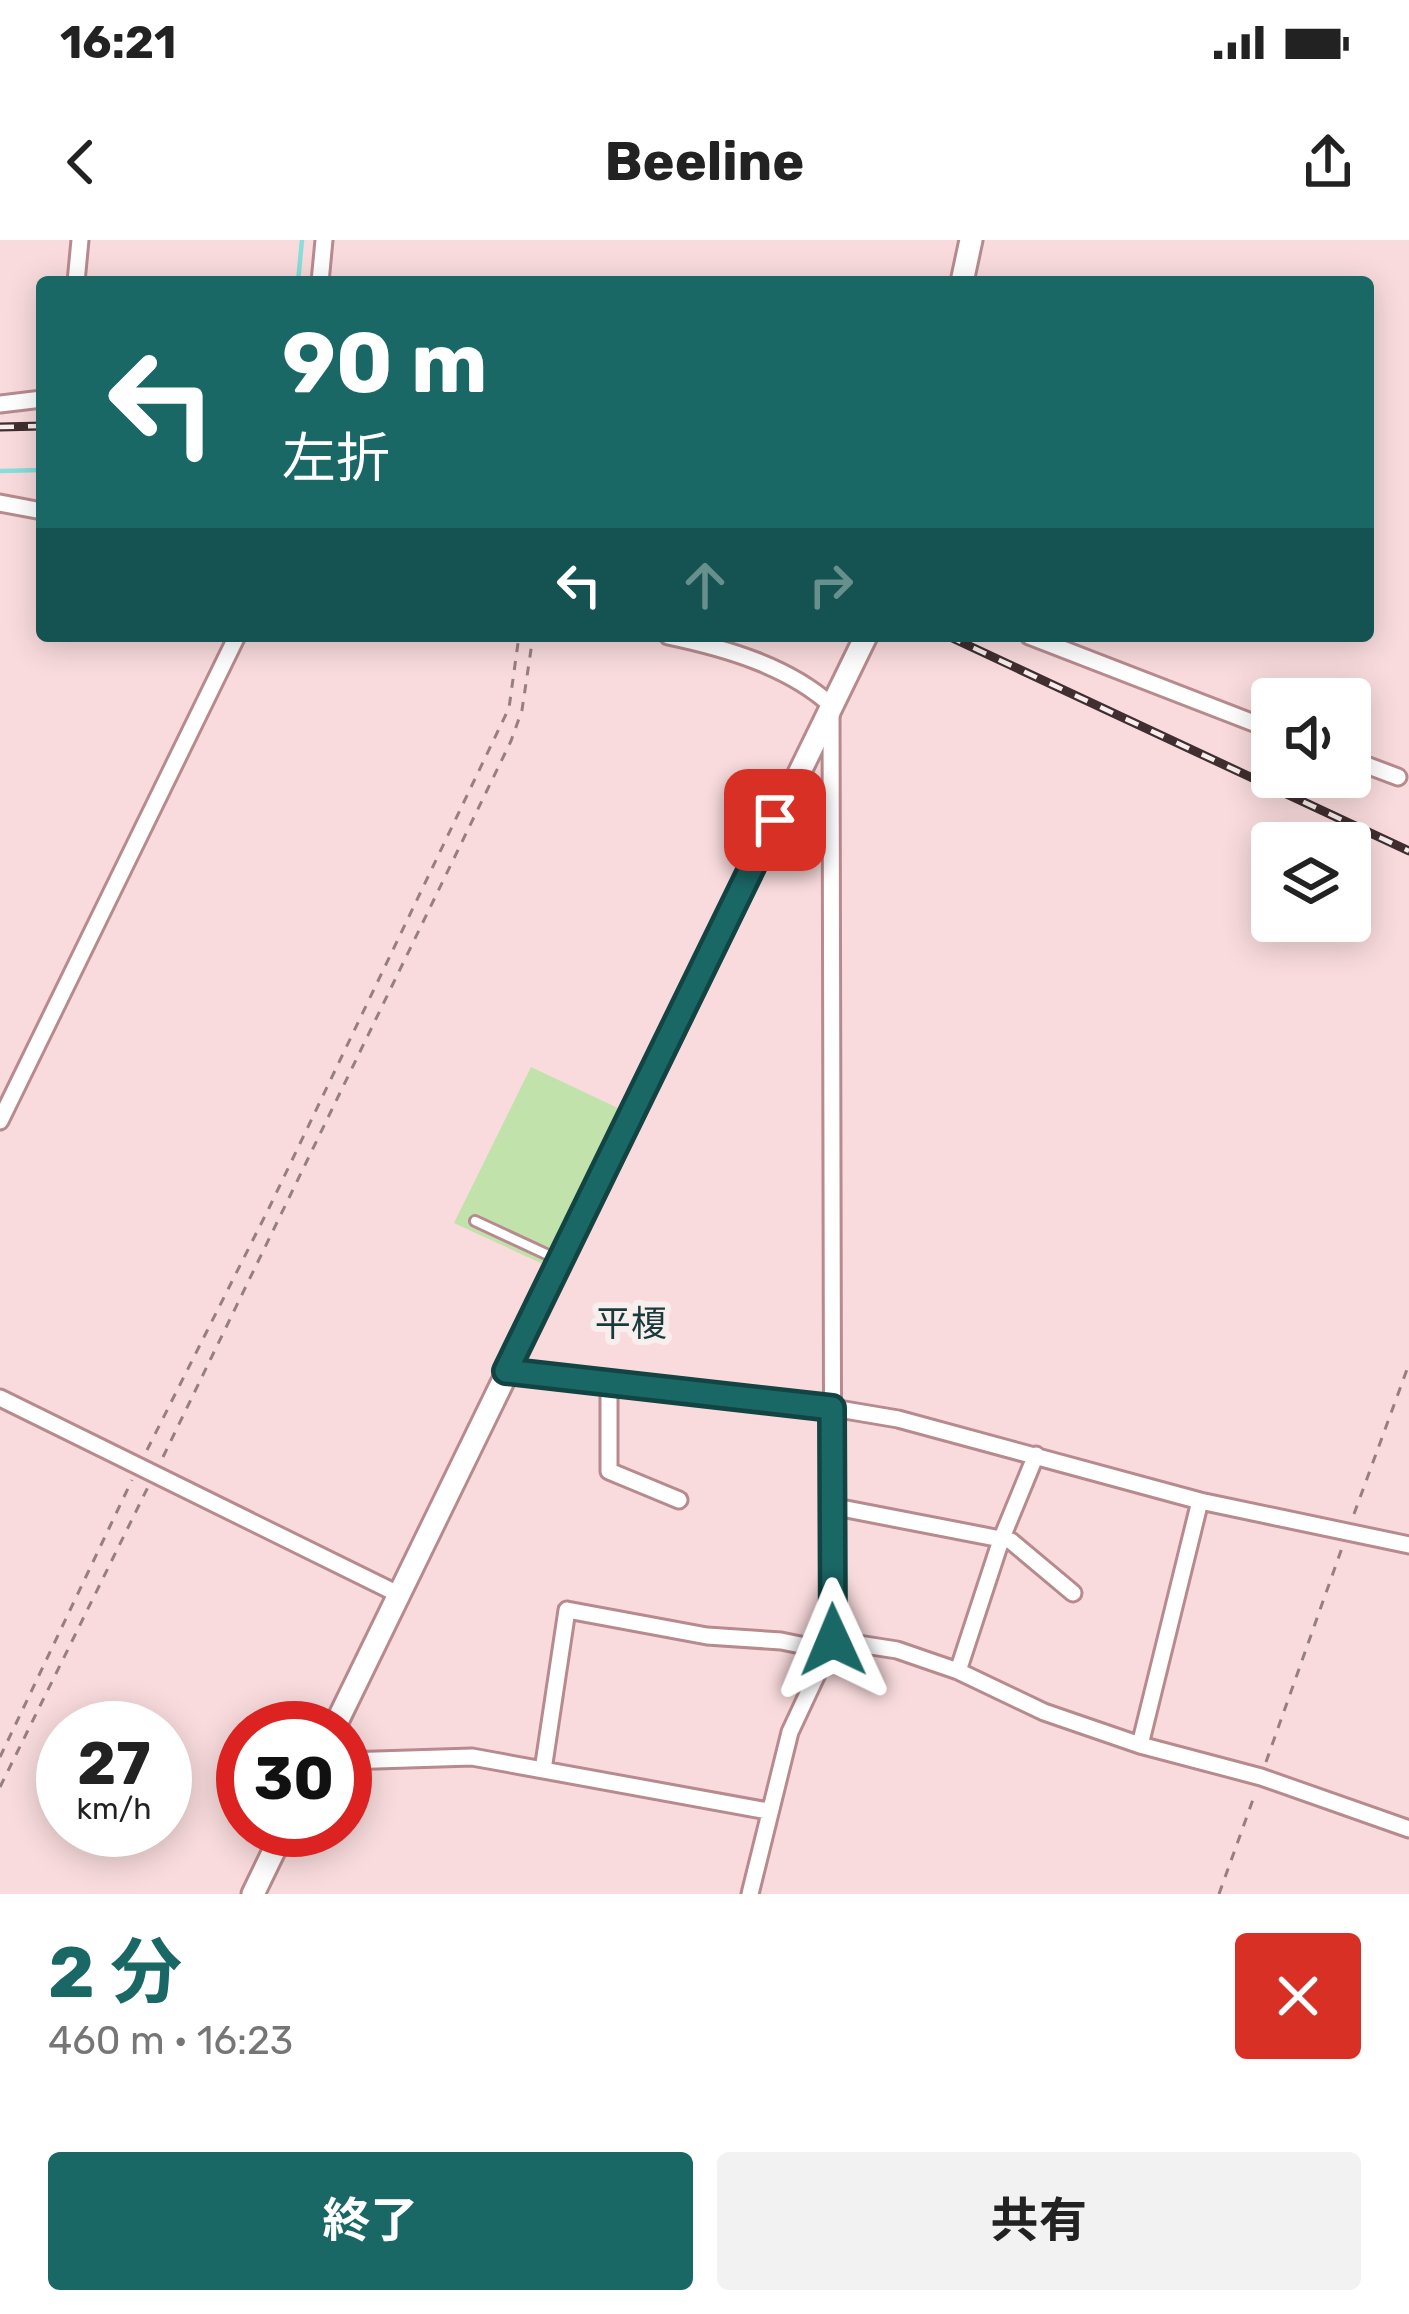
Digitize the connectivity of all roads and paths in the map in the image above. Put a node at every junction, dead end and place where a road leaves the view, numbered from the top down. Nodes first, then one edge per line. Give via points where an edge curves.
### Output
1 (80, 240) edge
2 (324, 240) edge
3 (971, 240) edge
4 (77, 276) edge
5 (321, 276) edge
6 (963, 276) edge
7 (36, 400) edge
8 (0, 404) edge
9 (0, 502) edge
10 (36, 510) edge
11 (234, 642) edge
12 (518, 642) edge
13 (532, 642) edge
14 (698, 642) edge
15 (863, 642) edge
16 (1045, 642) edge
17 (831, 705) junction
18 (1251, 722) edge
19 (1371, 767) edge
20 (1398, 777) dead end
21 (0, 1121) edge
22 (475, 1221) dead end
23 (560, 1261) junction
24 (1409, 1364) edge
25 (506, 1371) junction
26 (609, 1383) junction
27 (0, 1398) edge
28 (832, 1408) junction
29 (1036, 1454) junction
30 (147, 1470) junction
31 (679, 1500) dead end
32 (1200, 1501) junction
33 (831, 1506) junction
34 (1348, 1530) junction
35 (1001, 1540) junction
36 (1409, 1545) edge
37 (1073, 1593) dead end
38 (398, 1594) junction
39 (829, 1645) junction
40 (958, 1671) junction
41 (347, 1701) edge
42 (1140, 1745) junction
43 (0, 1757) edge
44 (372, 1760) edge
45 (543, 1770) junction
46 (1261, 1777) junction
47 (0, 1787) edge
48 (769, 1810) junction
49 (1409, 1829) edge
50 (271, 1857) edge
51 (253, 1894) edge
52 (750, 1894) edge
53 (1219, 1894) edge

1 - 4 street
2 - 5 street
3 - 6 street
7 - 8 street
9 - 10 street
11 - 21 street
12 - 30 path via 509,708
13 - 30 path via 511,741
14 - 17 street via 806,682
15 - 17 street
16 - 18 street
17 - 23 street
17 - 28 street
19 - 20 street
22 - 23 lane
23 - 25 street
24 - 34 path
25 - 26 street
25 - 38 street
26 - 28 street
26 - 31 street via 609,1471
27 - 30 street
28 - 29 street
28 - 33 street
29 - 32 street
29 - 35 street
30 - 38 street
30 - 43 path
30 - 47 path
32 - 34 street
32 - 42 street
33 - 35 street
33 - 39 street
34 - 36 street
34 - 46 path
35 - 37 street
35 - 40 street
38 - 41 street
39 - 40 street via 897,1650
39 - 45 street via 707,1636 567,1610
39 - 48 street via 790,1732
40 - 42 street
42 - 46 street
44 - 45 street via 472,1757
45 - 48 street
46 - 49 street
46 - 53 path
48 - 52 street
50 - 51 street

